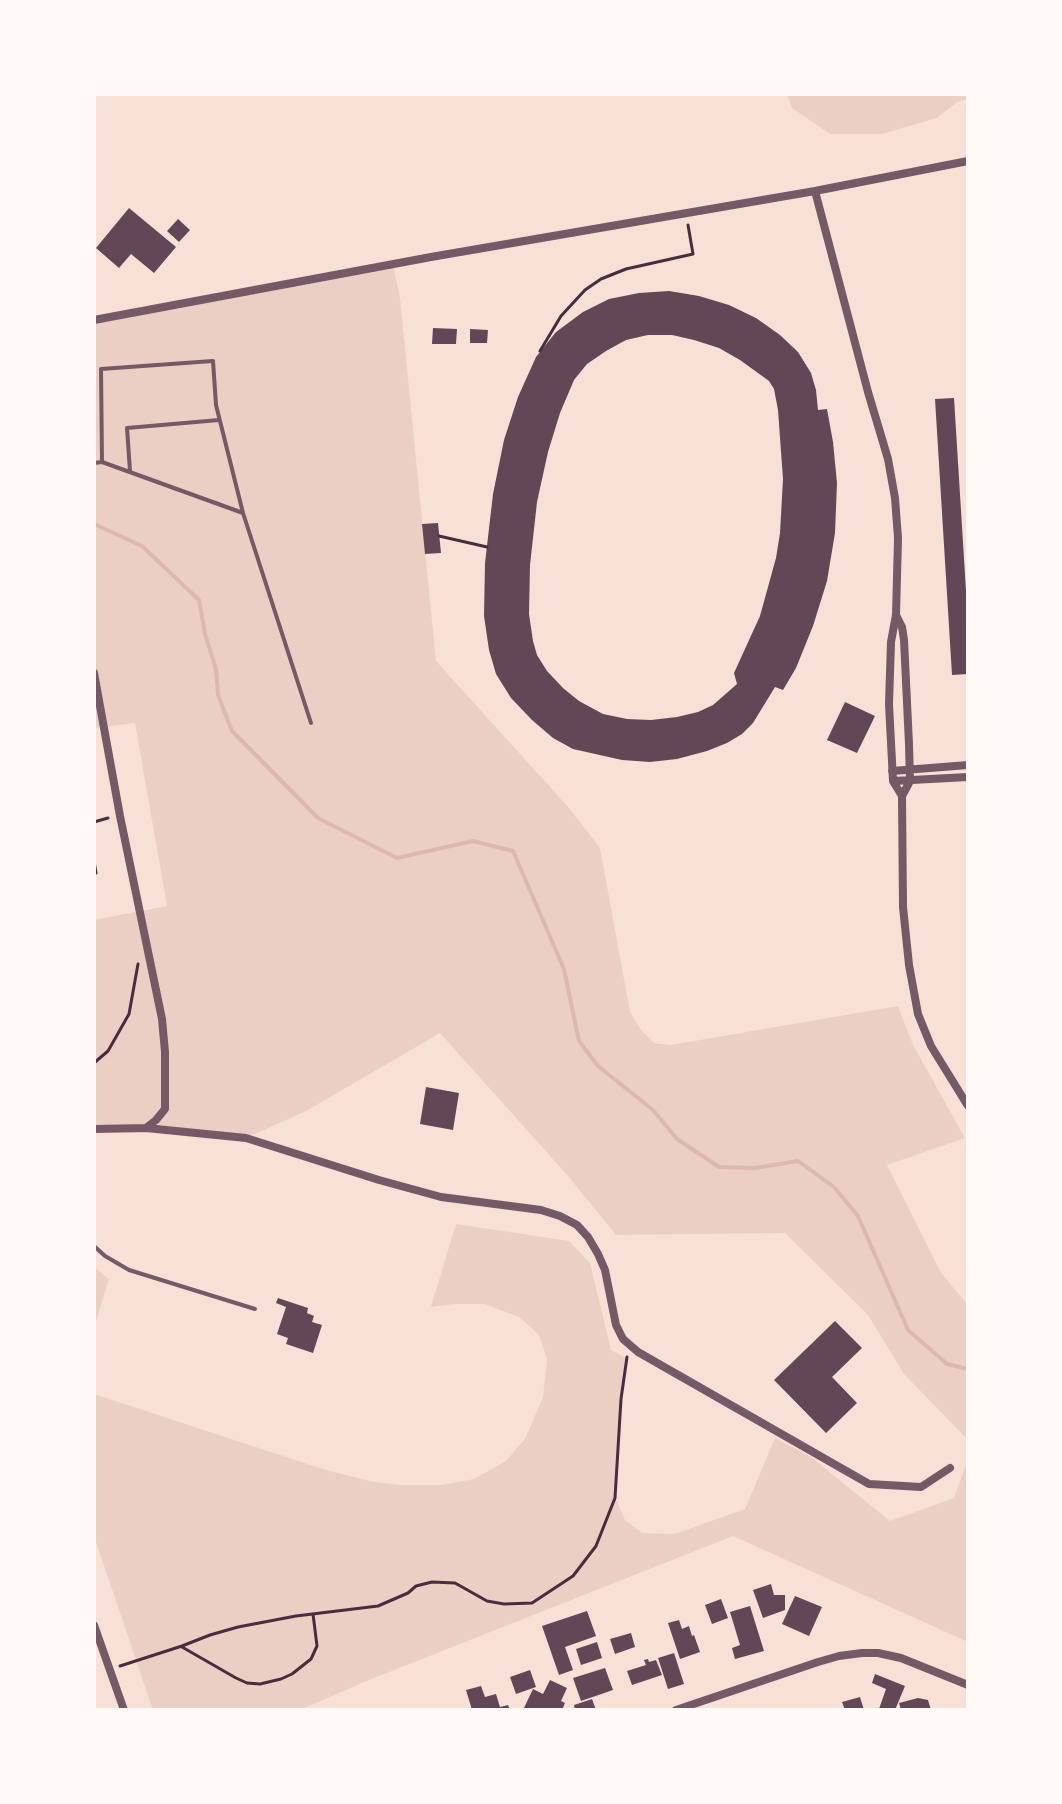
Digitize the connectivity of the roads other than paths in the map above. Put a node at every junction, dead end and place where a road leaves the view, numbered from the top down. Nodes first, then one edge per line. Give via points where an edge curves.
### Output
1 (968, 161) edge
2 (815, 191) junction
3 (94, 320) edge
4 (219, 420) junction
5 (102, 462) junction
6 (94, 463) edge
7 (130, 471) junction
8 (243, 513) junction
9 (896, 615) junction
10 (94, 673) edge
11 (311, 723) dead end
12 (968, 765) edge
13 (910, 770) junction
14 (892, 771) junction
15 (968, 777) edge
16 (893, 781) junction
17 (910, 781) junction
18 (902, 796) junction
19 (968, 1106) edge
20 (146, 1128) junction
21 (94, 1129) edge
22 (94, 1246) edge
23 (255, 1309) dead end
24 (950, 1468) dead end
25 (94, 1625) edge
26 (968, 1685) edge
27 (124, 1710) edge
28 (676, 1710) edge

1 - 2 street
2 - 3 street
2 - 9 street via 893,485
4 - 5 lane via 213,361 101,369
4 - 7 lane via 127,428
4 - 8 lane
5 - 6 lane
5 - 7 lane
7 - 8 lane
8 - 11 lane
9 - 13 street via 906,656
9 - 14 street via 889,704
10 - 20 street via 162,1019 165,1109
12 - 13 street
13 - 14 street
13 - 17 street
14 - 16 street
15 - 17 street
16 - 17 street
16 - 18 street
17 - 18 street
18 - 19 street via 903,907 913,991 931,1046
20 - 21 street
20 - 24 street via 246,1138 441,1197 560,1216 577,1225 598,1254 616,1325 638,1352 869,1484 921,1487
22 - 23 lane via 129,1270
25 - 27 street
26 - 28 street via 901,1658 862,1653 818,1662

